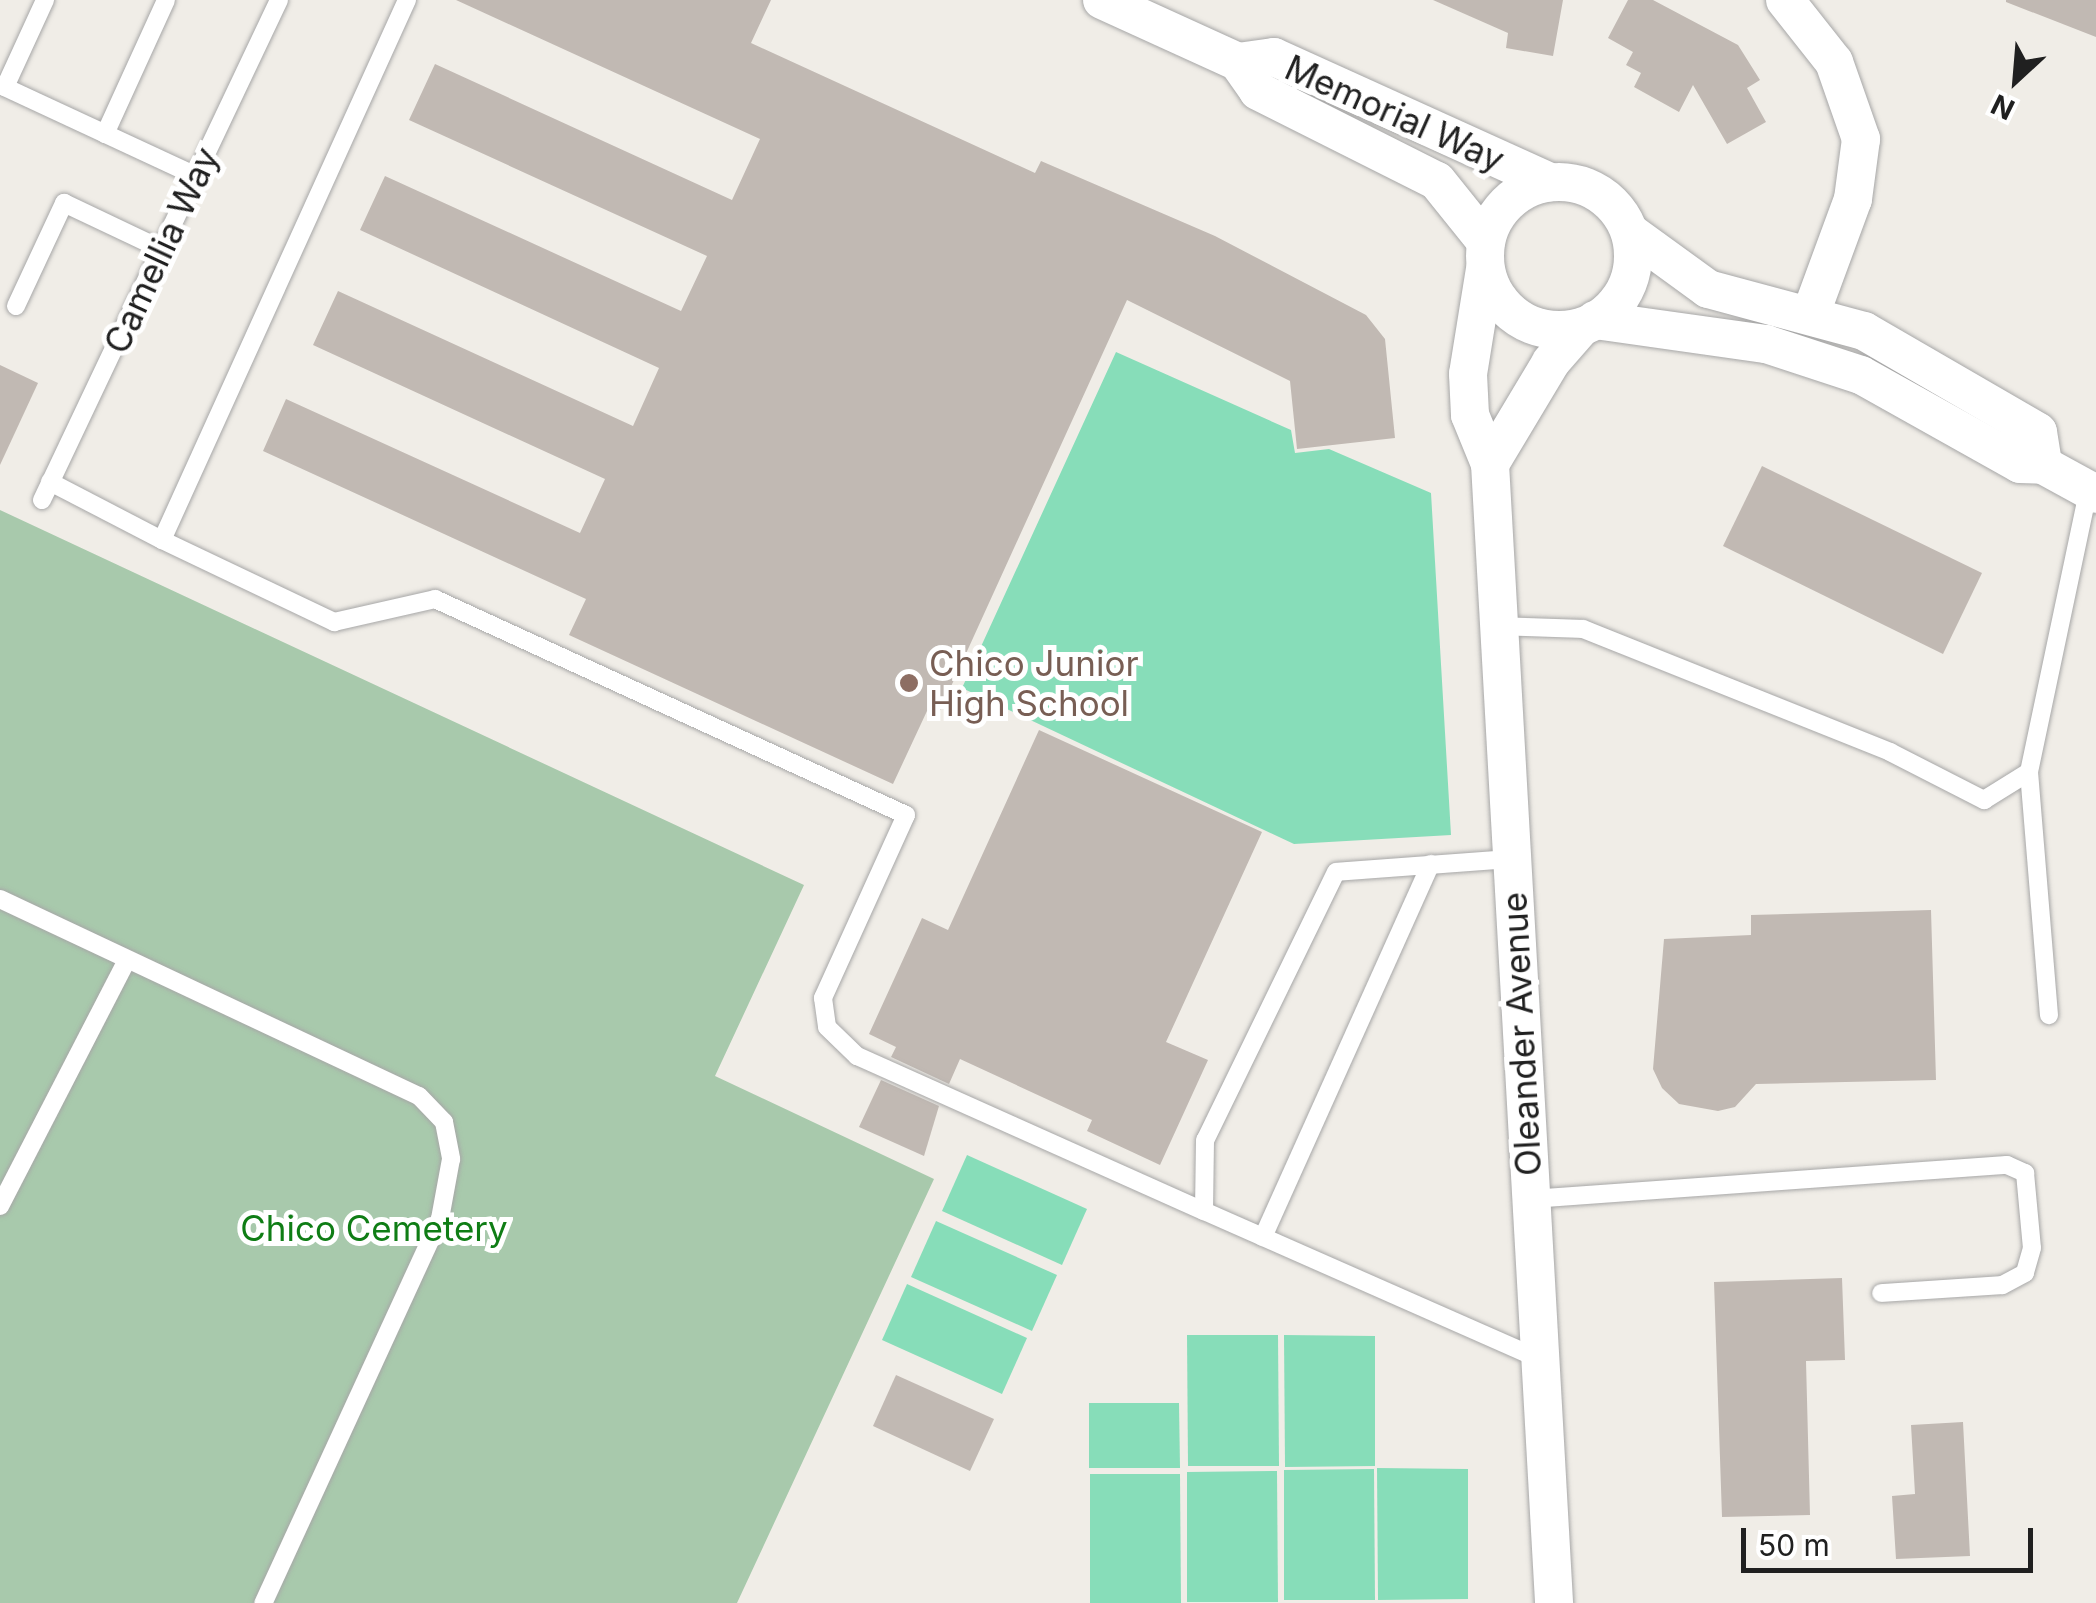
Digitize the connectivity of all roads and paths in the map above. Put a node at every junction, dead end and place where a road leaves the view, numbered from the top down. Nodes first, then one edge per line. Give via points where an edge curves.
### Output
1 (45, 0) edge
2 (166, 0) edge
3 (279, 0) edge
4 (408, 0) edge
5 (1102, 0) edge
6 (1786, 0) edge
7 (1238, 62) junction
8 (3, 86) edge
9 (105, 134) junction
10 (196, 176) junction
11 (1550, 182) junction
12 (1631, 232) junction
13 (161, 248) junction
14 (1486, 255) junction
15 (16, 306) dead end
16 (1812, 313) junction
17 (1587, 325) junction
18 (1490, 464) junction
19 (2043, 465) junction
20 (2092, 493) edge
21 (162, 540) junction
22 (1498, 626) junction
23 (2028, 772) junction
24 (1511, 858) junction
25 (1431, 864) junction
26 (0, 899) edge
27 (126, 962) junction
28 (2049, 1016) dead end
29 (1531, 1198) junction
30 (0, 1206) edge
31 (1204, 1211) junction
32 (1263, 1237) junction
33 (1881, 1293) dead end
34 (1540, 1359) junction
35 (262, 1603) edge
36 (1554, 1603) edge

1 - 8 lane
2 - 9 lane
3 - 10 lane, Camellia Way
4 - 21 lane
5 - 7 street, Memorial Way
6 - 16 street via 1834,62 1860,139 1853,199
7 - 11 street, Memorial Way via 1274,57
7 - 14 street, Memorial Way via 1258,91 1437,182
8 - 9 lane
9 - 10 lane
10 - 13 lane, Camellia Way
11 - 12 street via 1606,198
11 - 14 street via 1500,210
12 - 16 street via 1708,290
12 - 17 street via 1633,267 1624,292
13 - 15 lane via 64,203
13 - 21 lane, Camellia Way via 46,491
14 - 17 street via 1514,315
14 - 18 street, Oleander Avenue via 1468,374 1470,415
16 - 19 street via 1864,330 2038,432
17 - 18 street via 1550,362
17 - 19 street via 1766,344 1860,375 2020,464
18 - 22 street, Oleander Avenue
19 - 20 street
20 - 23 lane
21 - 31 lane via 334,622 435,599 906,815 823,998 827,1026 857,1056
22 - 23 lane via 1584,629 1890,752 1984,800
22 - 24 street, Oleander Avenue
23 - 28 lane
24 - 25 lane
24 - 29 street, Oleander Avenue
25 - 31 lane via 1336,872 1204,1140
25 - 32 lane
26 - 27 lane
27 - 30 lane
27 - 35 lane via 418,1096 444,1122 451,1159 440,1220
29 - 33 lane via 2007,1165 2025,1174 2032,1248 2025,1272 2002,1285
29 - 34 street, Oleander Avenue
31 - 32 lane
32 - 34 lane
34 - 36 street, Oleander Avenue

